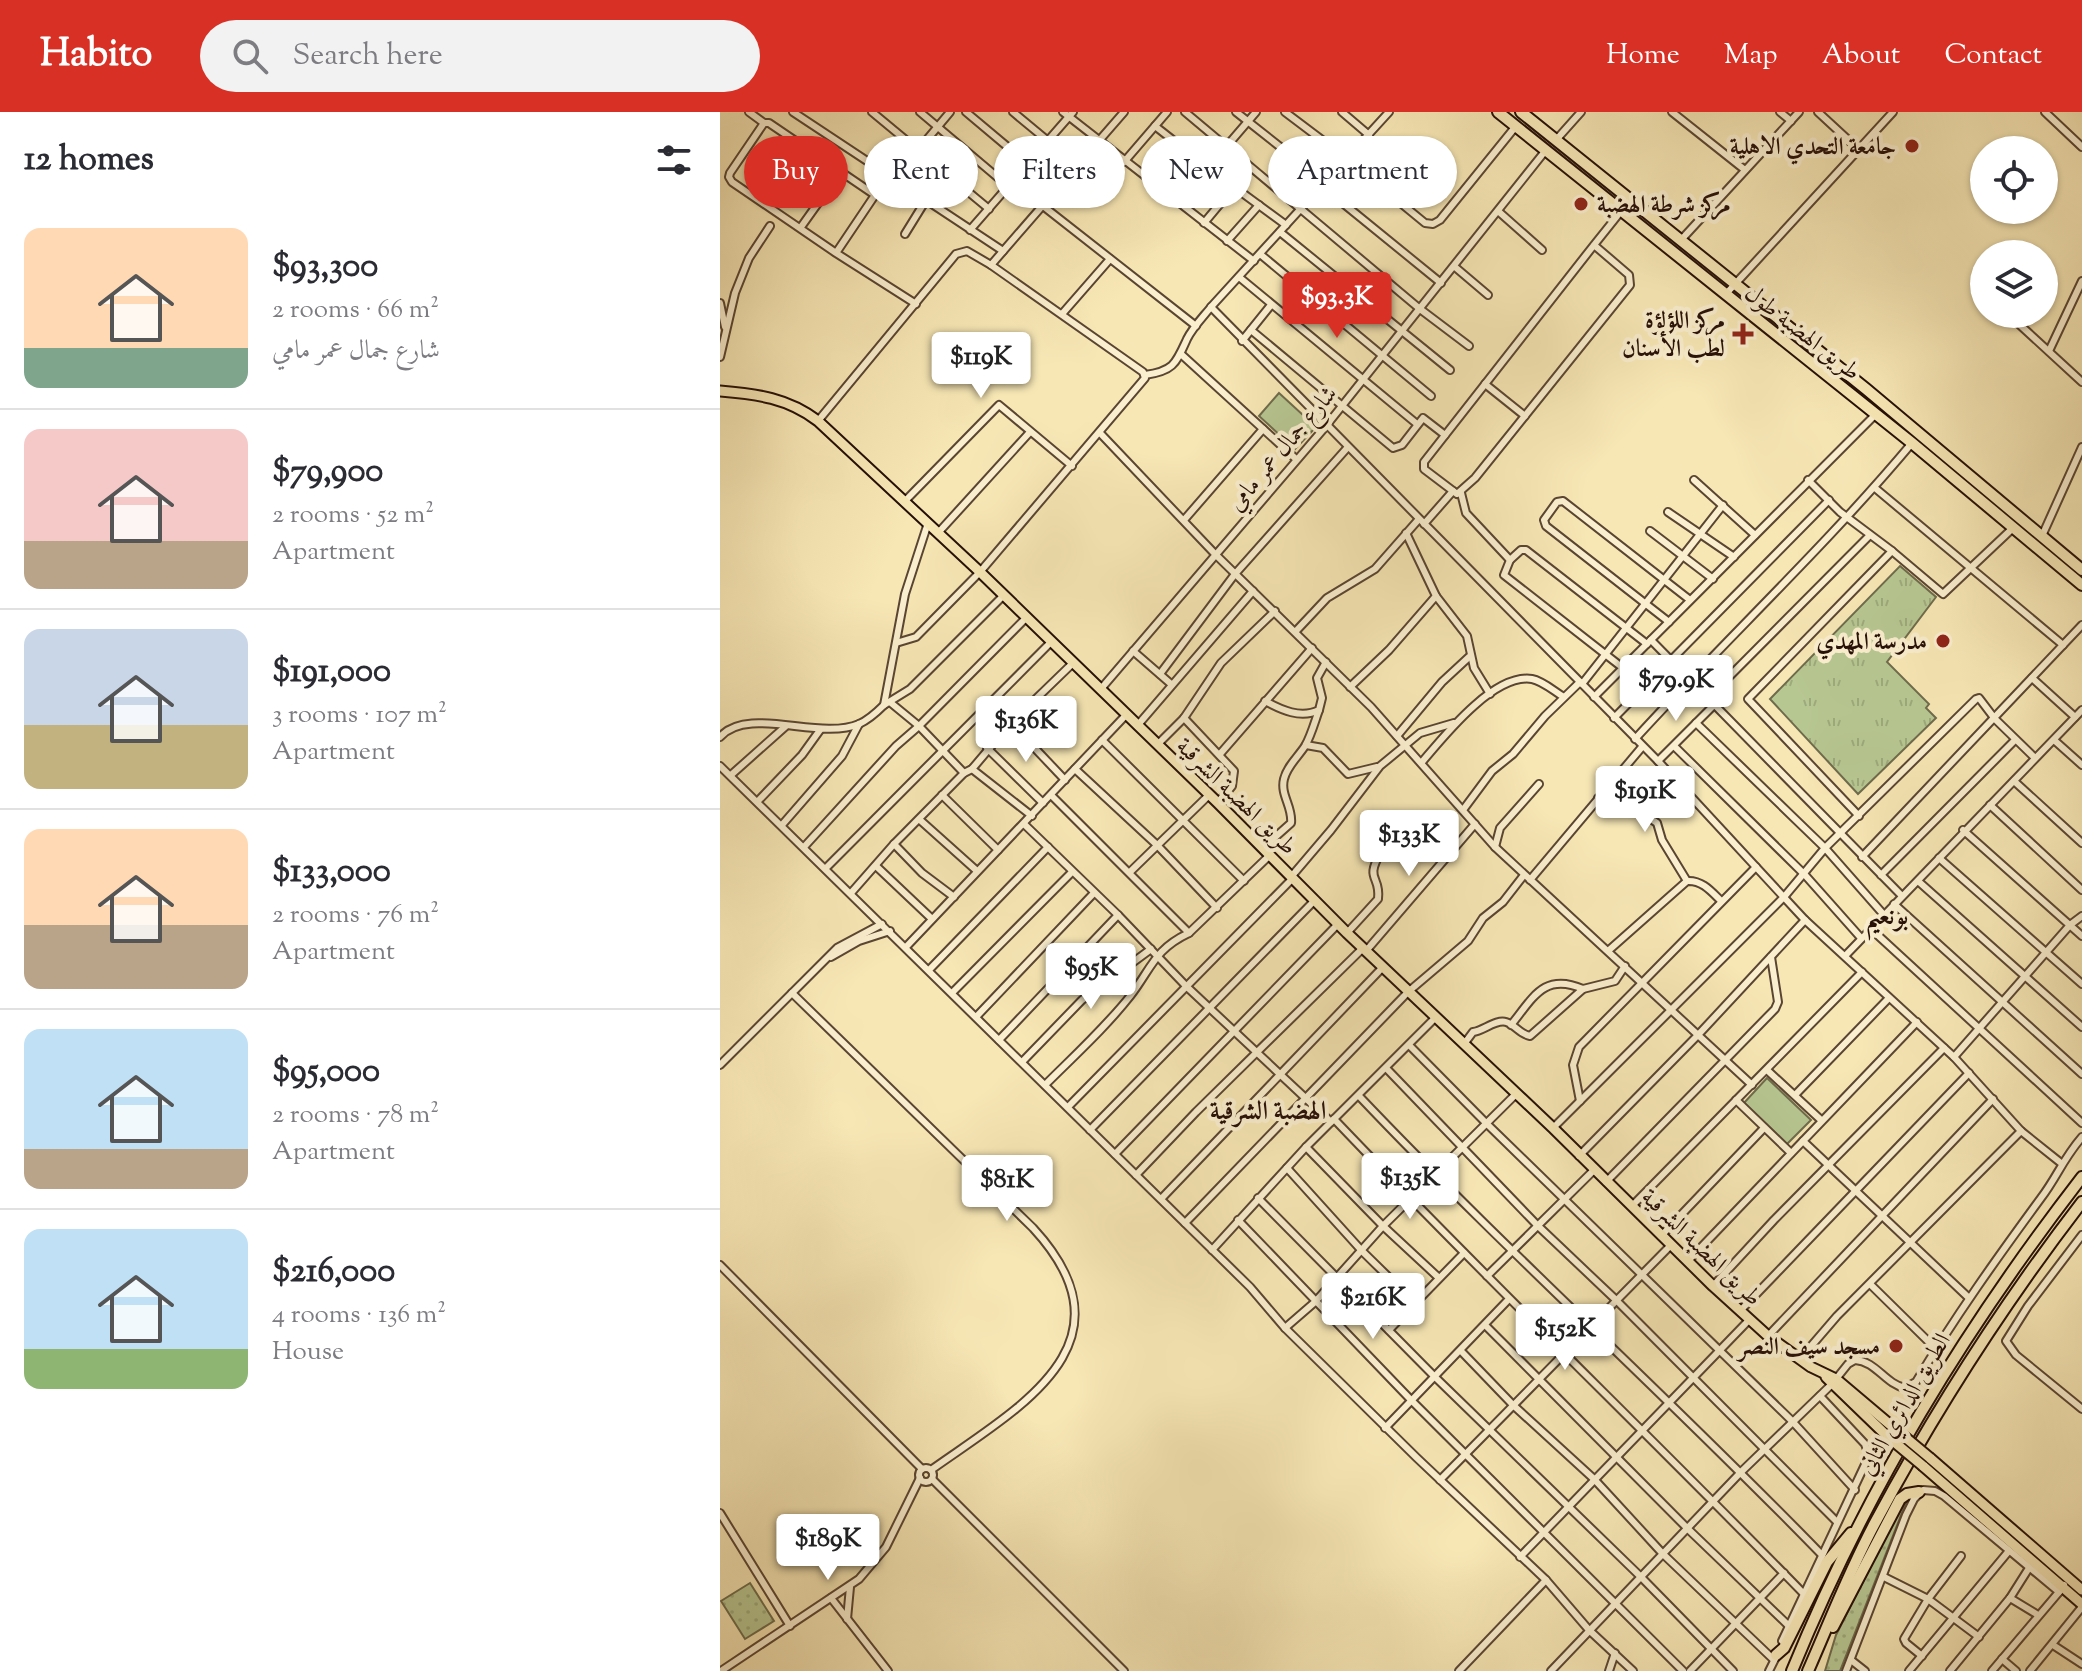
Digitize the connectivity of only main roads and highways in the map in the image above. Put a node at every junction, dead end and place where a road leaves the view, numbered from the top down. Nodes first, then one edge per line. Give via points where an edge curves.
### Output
1 (1498, 112) edge
2 (1521, 112) edge
3 (720, 391) edge
4 (2082, 570) edge
5 (2082, 585) edge
6 (2082, 1177) edge
7 (2082, 1202) edge
8 (1919, 1492) road end
9 (1858, 1526) junction
10 (2064, 1586) junction
11 (2082, 1590) edge
12 (2082, 1605) edge
13 (1816, 1652) junction
14 (1775, 1658) road end
15 (1792, 1671) edge
16 (1808, 1671) edge

1 - 5 highway, طريق الهضبة طول
2 - 4 highway, طريق الهضبة طول
3 - 10 main road, طريق الهضبة الشرقية, bridge via 787,402 818,421 1004,595 1749,1320 1834,1382
6 - 9 highway, الطريق الدائري الثاني via 1951,1360
7 - 13 highway, الطريق الدائري الثاني via 1976,1352 1916,1450 1876,1521
8 - 13 highway via 1900,1499 1844,1610
9 - 14 highway via 1827,1562
9 - 15 highway, الطريق الدائري الثاني
10 - 11 main road
10 - 12 main road
13 - 16 highway, الطريق الدائري الثاني

